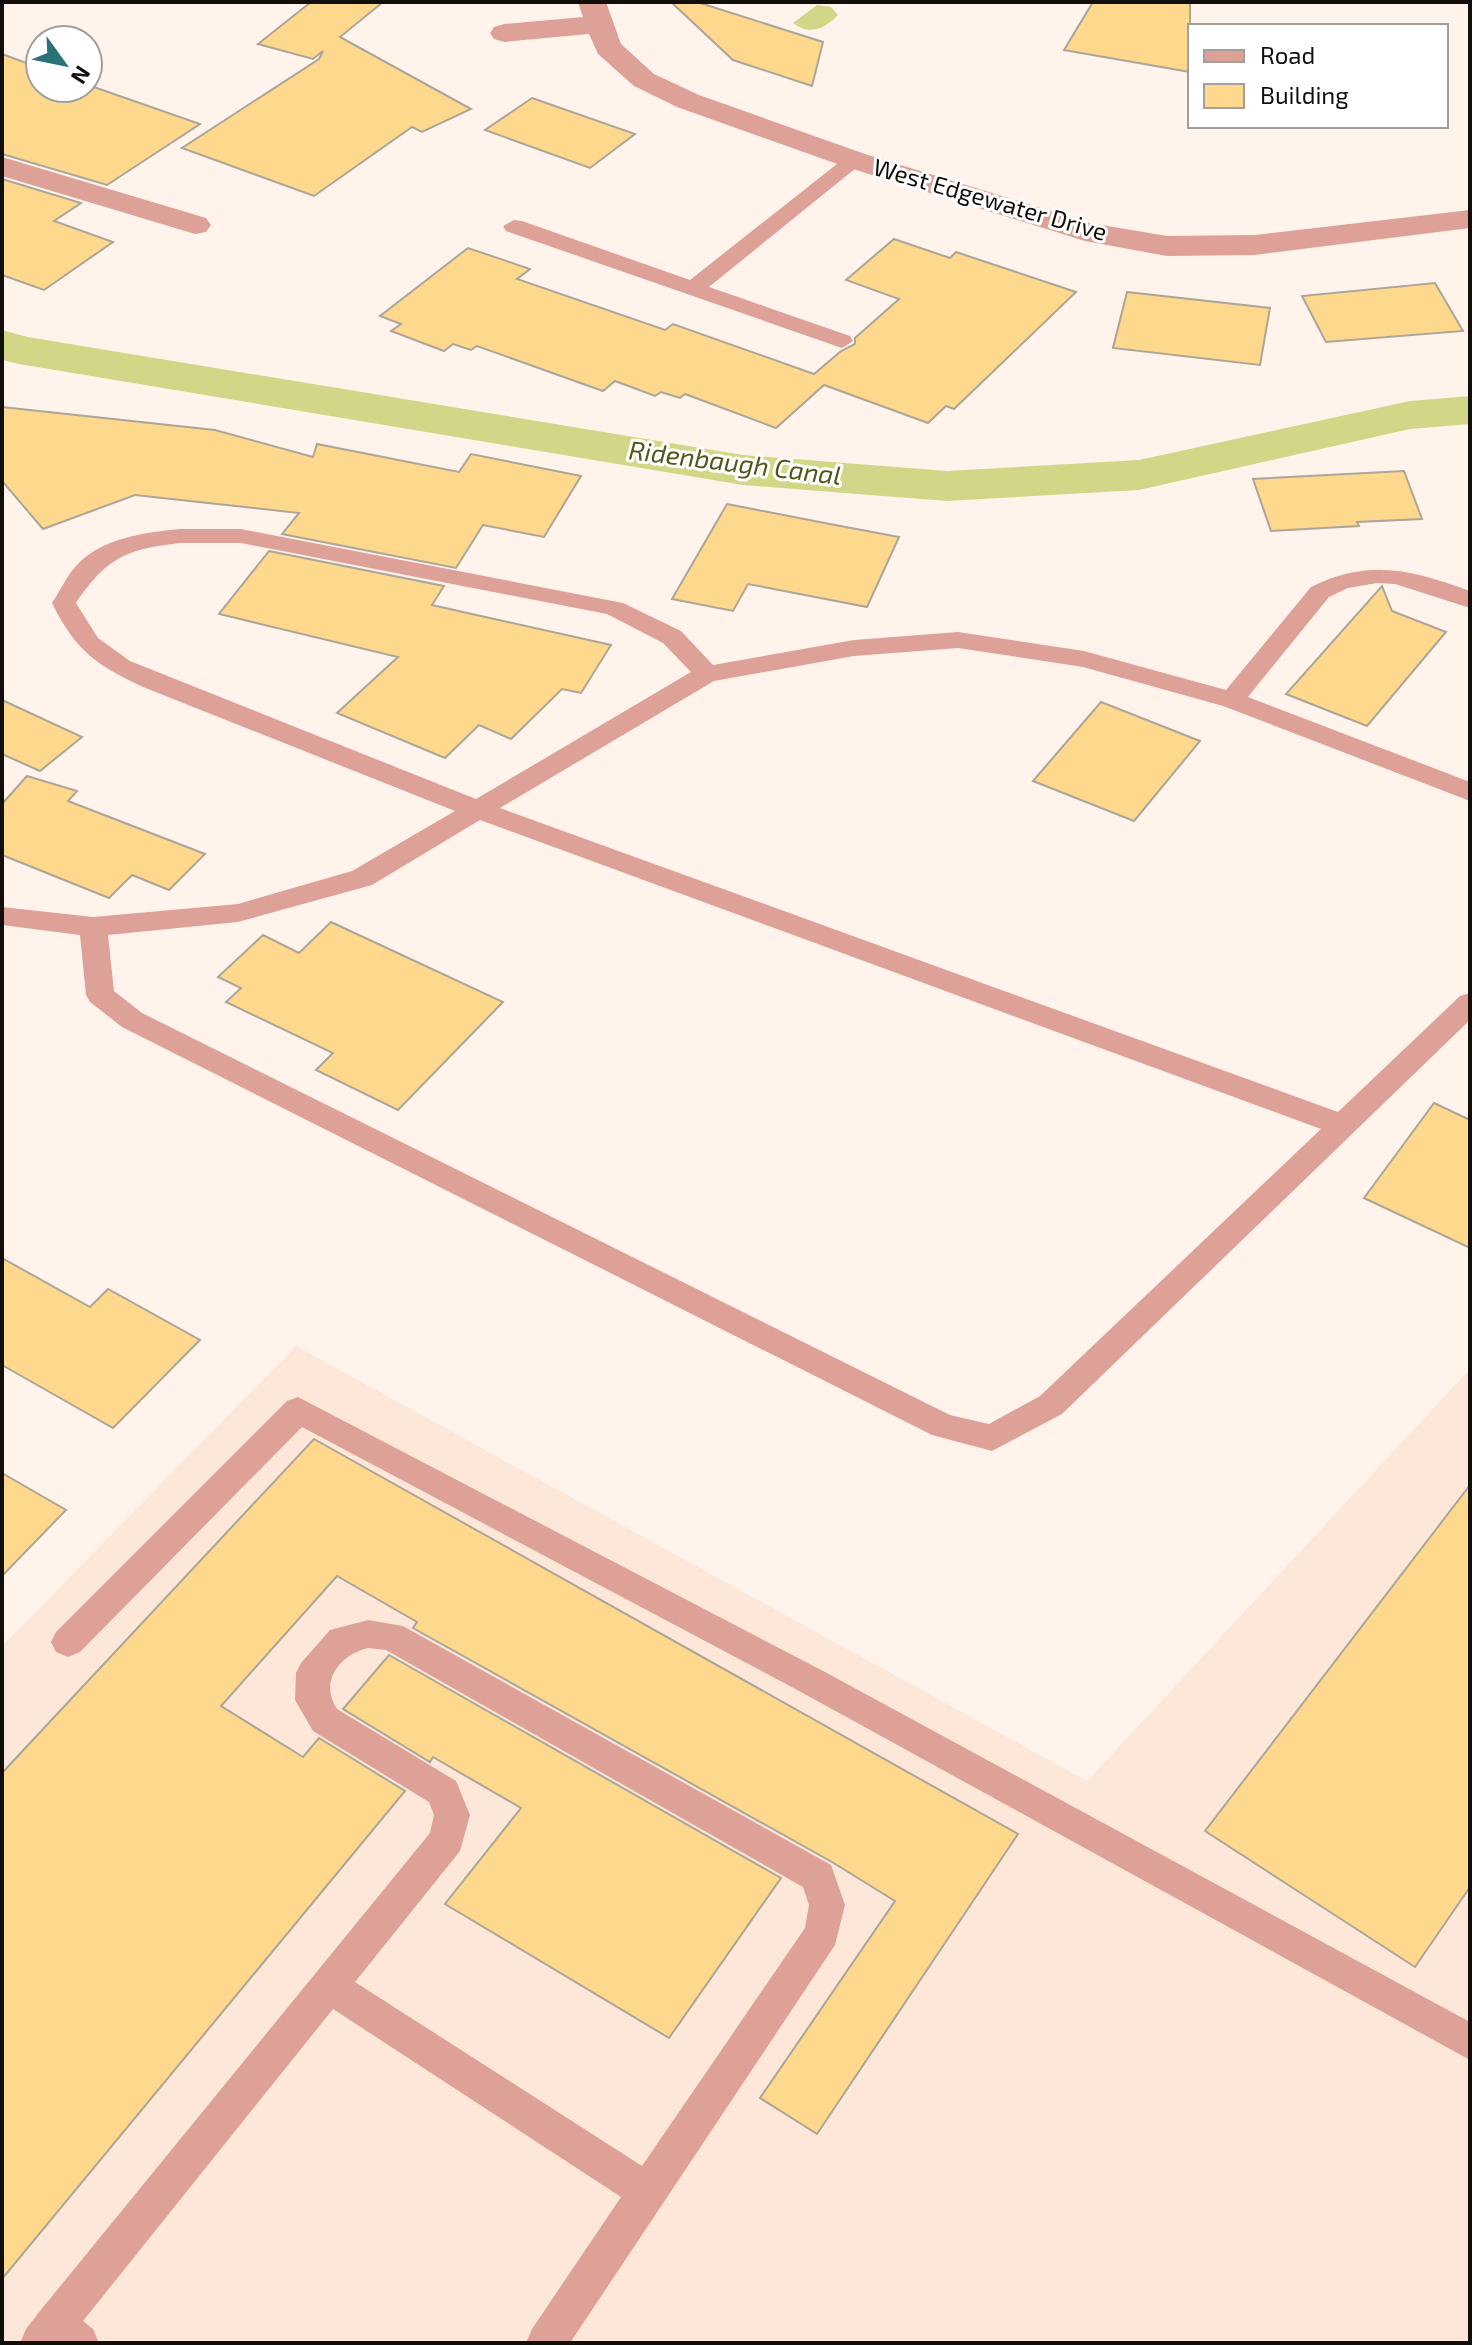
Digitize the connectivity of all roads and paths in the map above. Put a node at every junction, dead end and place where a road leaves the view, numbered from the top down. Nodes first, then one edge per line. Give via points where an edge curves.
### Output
1 (596, 13) edge
2 (504, 33) dead end
3 (854, 160) junction
4 (2, 166) edge
5 (1470, 219) edge
6 (195, 225) dead end
7 (514, 226) dead end
8 (693, 289) junction
9 (842, 341) dead end
10 (1470, 600) edge
11 (707, 674) junction
12 (1232, 700) junction
13 (1470, 792) edge
14 (478, 810) junction
15 (2, 916) edge
16 (93, 927) junction
17 (1470, 1003) edge
18 (1342, 1125) junction
19 (68, 1642) dead end
20 (329, 1986) junction
21 (1470, 2042) edge
22 (647, 2192) junction
23 (58, 2337) edge
24 (546, 2343) edge

1 - 2 street, West Edgewater Drive
1 - 3 street, West Edgewater Drive via 608,48 644,80
3 - 5 street, West Edgewater Drive via 1085,232 1167,246 1255,245
3 - 8 lane
4 - 6 street
7 - 8 lane
8 - 9 lane
10 - 12 lane via 1386,574 1337,581 1320,592
11 - 12 lane via 854,648 958,640 1084,659
11 - 14 lane
11 - 14 lane via 672,637 614,608 241,536 178,535 130,544 88,568 64,603 79,635 107,660
12 - 13 lane
14 - 16 lane via 362,878 238,913
14 - 18 lane
15 - 16 lane
16 - 18 lane via 100,995 132,1020 943,1426 992,1438 1051,1405
17 - 18 lane
19 - 21 lane via 298,1410 813,1682
20 - 22 lane
20 - 22 lane via 447,1840 452,1815 443,1792 325,1720 312,1700 313,1673 342,1640 368,1634 391,1636 818,1877 827,1905 822,1933
20 - 23 lane
22 - 24 lane

